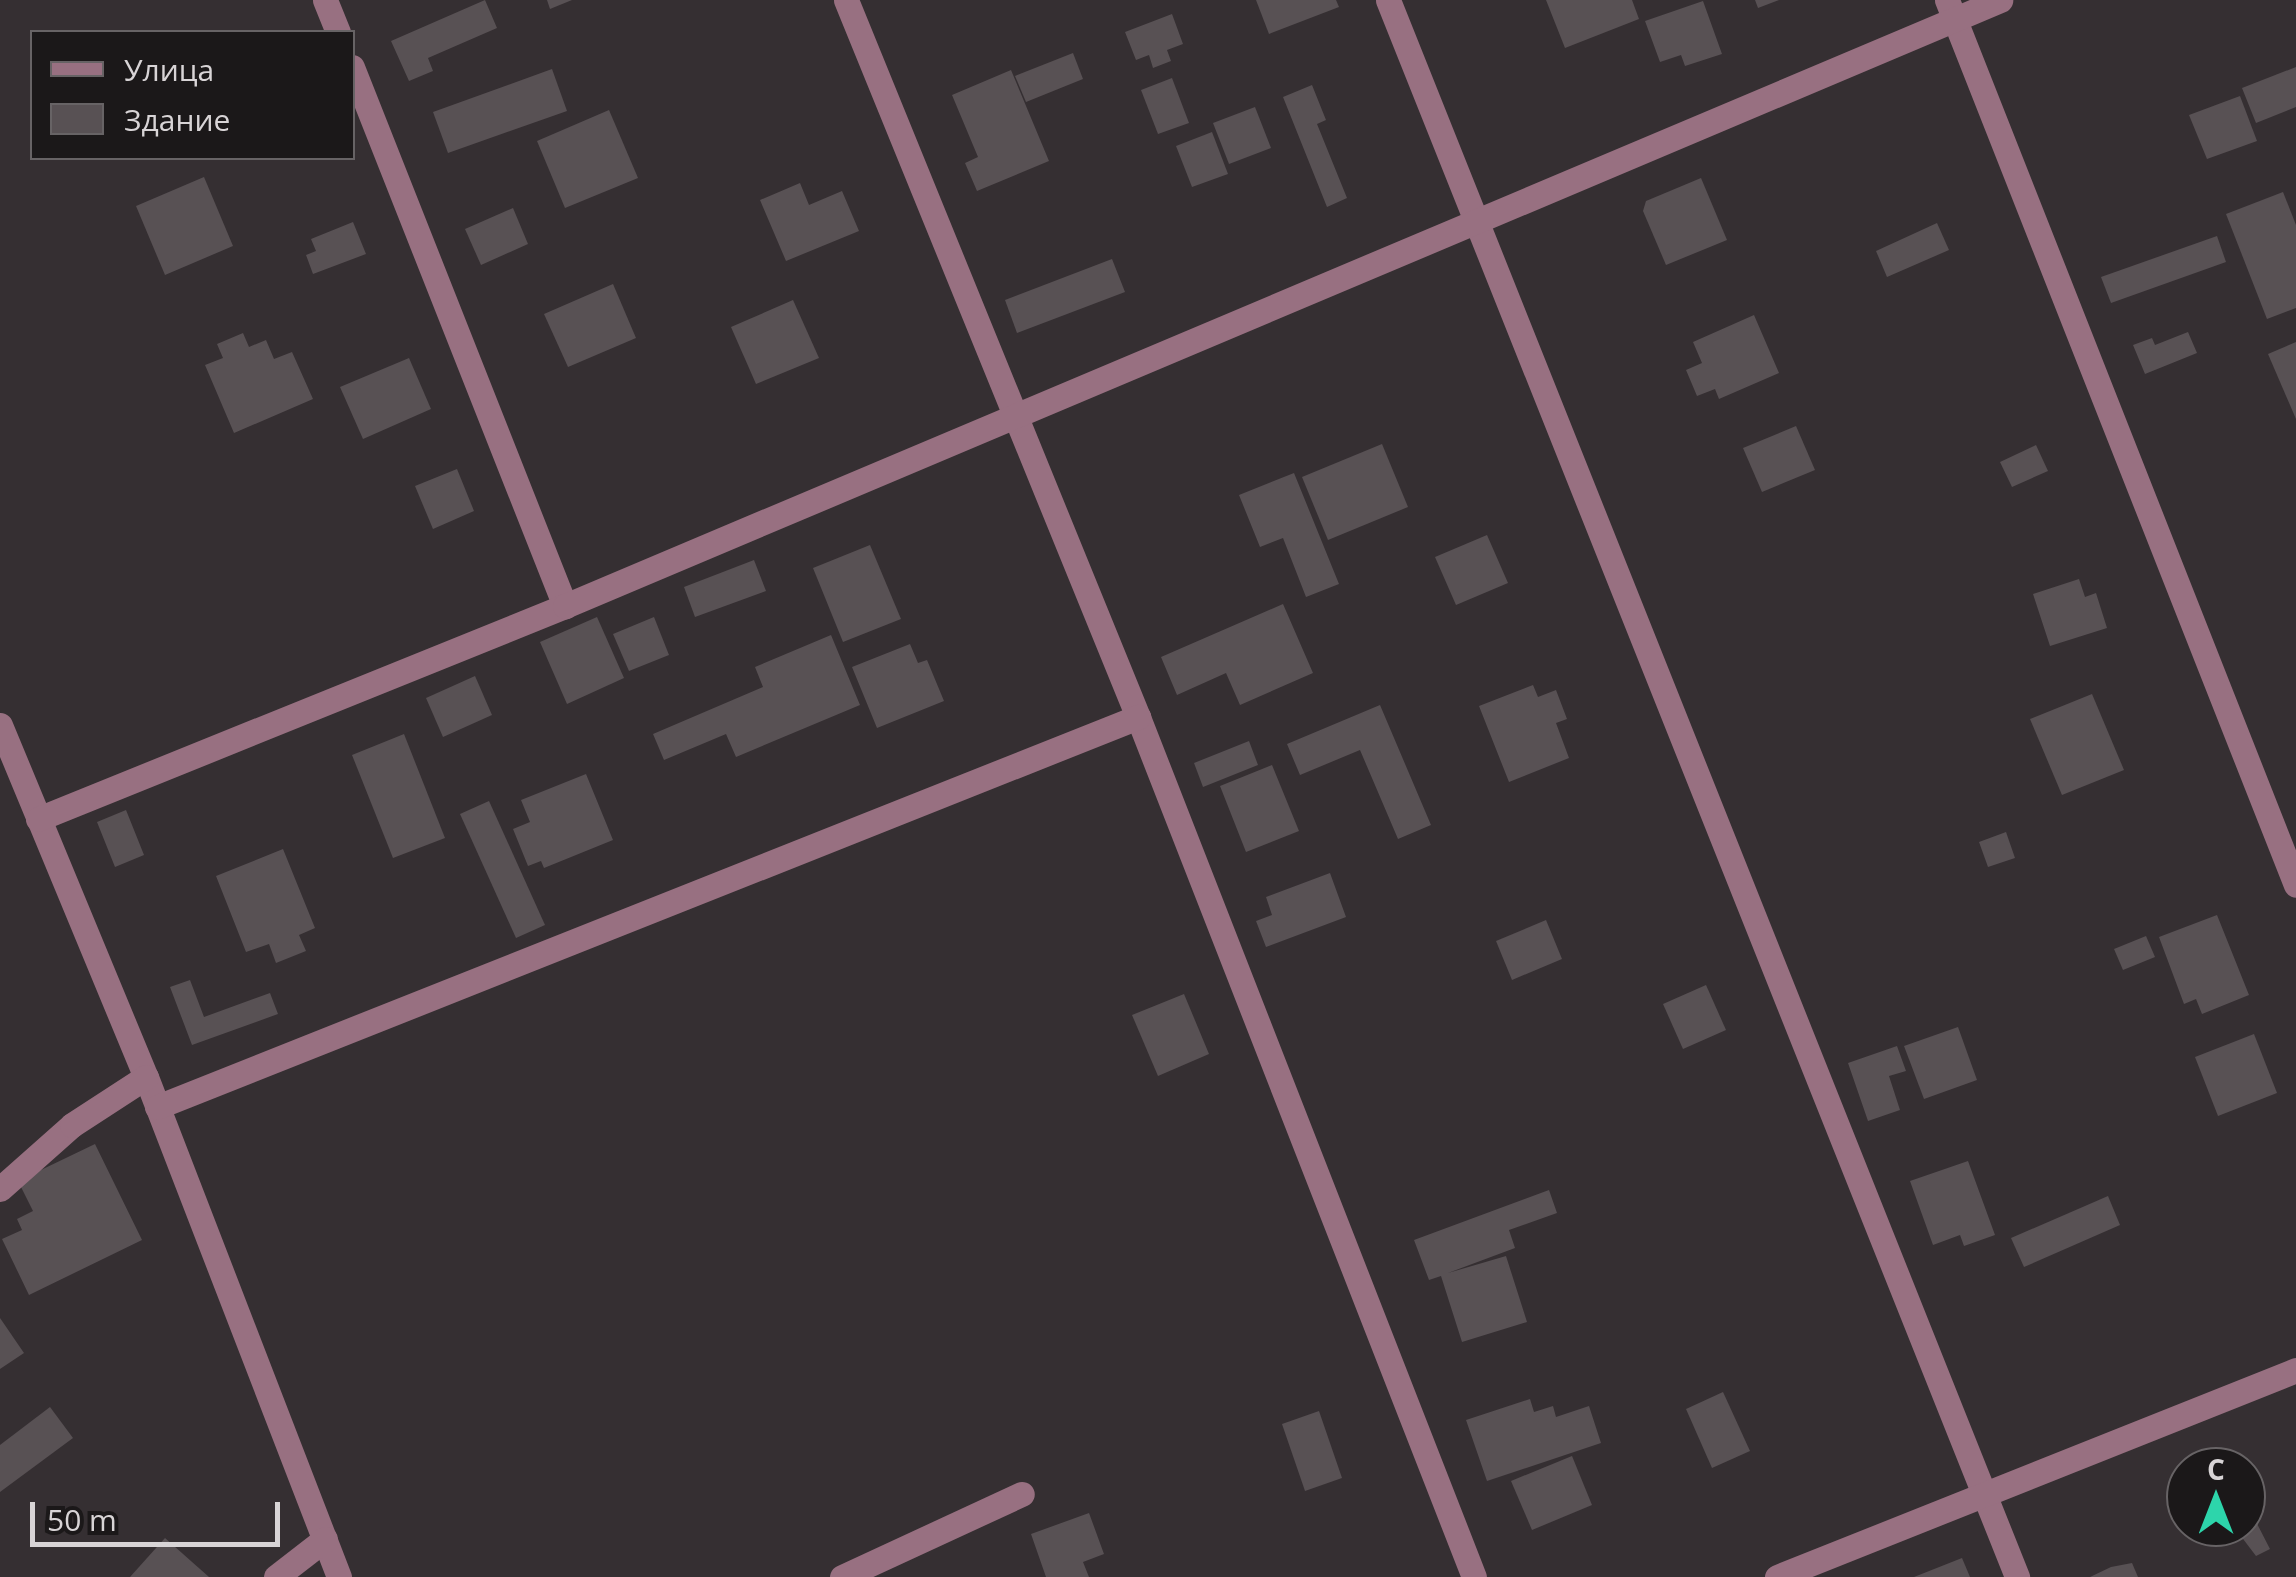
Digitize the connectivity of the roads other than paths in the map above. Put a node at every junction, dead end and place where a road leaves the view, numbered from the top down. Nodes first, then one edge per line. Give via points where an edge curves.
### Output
1 (325, 0) edge
2 (846, 0) edge
3 (1388, 0) edge
4 (2000, 0) edge
5 (1951, 10) edge
6 (337, 30) edge
7 (355, 75) edge
8 (1477, 217) junction
9 (1012, 417) junction
10 (565, 606) junction
11 (1138, 718) junction
12 (0, 725) edge
13 (38, 819) junction
14 (2296, 885) edge
15 (146, 1077) junction
16 (157, 1107) junction
17 (0, 1189) edge
18 (2296, 1370) edge
19 (1022, 1494) dead end
20 (1984, 1496) junction
21 (326, 1540) junction
22 (276, 1577) edge
23 (339, 1577) edge
24 (842, 1577) edge
25 (1474, 1577) edge
26 (1778, 1577) edge
27 (2017, 1577) edge

1 - 6 street
2 - 9 street
3 - 8 street
4 - 5 street
5 - 8 street
5 - 14 street
7 - 10 street
8 - 9 street
8 - 20 street
9 - 10 street
9 - 11 street
10 - 13 street
11 - 16 street
11 - 25 street
12 - 13 street
13 - 15 street
15 - 16 street
15 - 17 street via 72,1124
16 - 21 street
18 - 20 street
19 - 24 street
20 - 26 street
20 - 27 street
21 - 22 street
21 - 23 street

